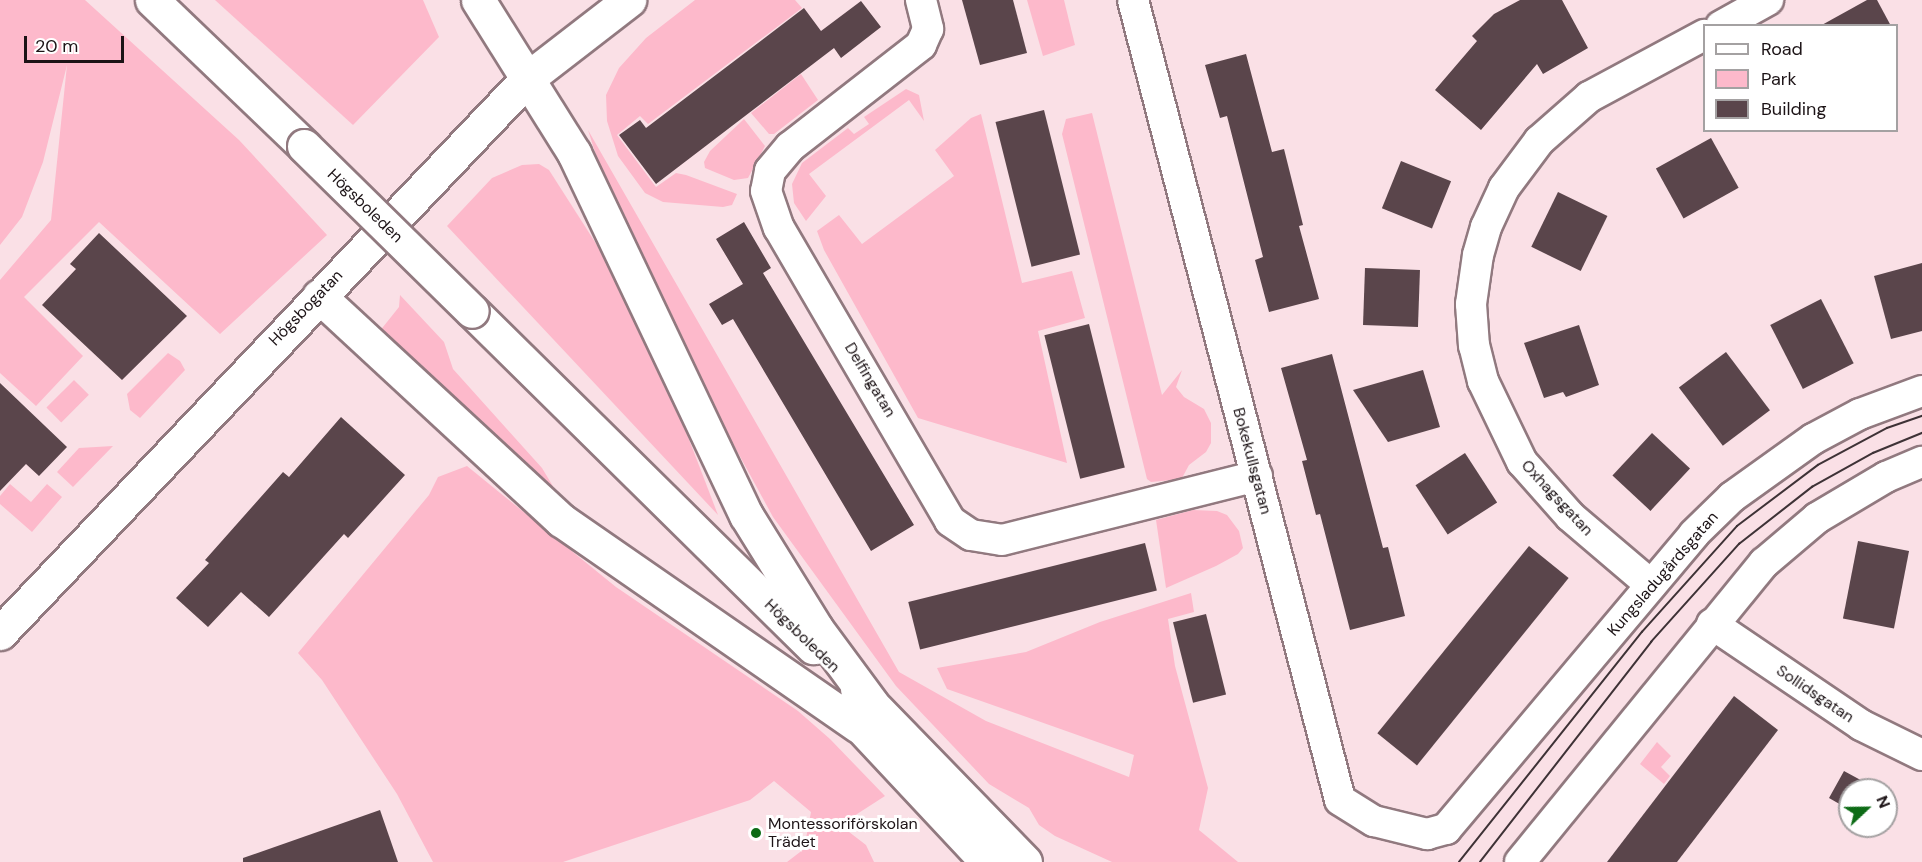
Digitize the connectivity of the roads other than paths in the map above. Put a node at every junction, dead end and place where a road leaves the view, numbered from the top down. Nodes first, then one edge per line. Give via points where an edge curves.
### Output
1 (152, 0) edge
2 (478, 0) edge
3 (629, 0) edge
4 (921, 0) edge
5 (1133, 0) edge
6 (1768, 0) edge
7 (1725, 24) edge
8 (1703, 36) edge
9 (528, 78) junction
10 (319, 296) junction
11 (1922, 391) edge
12 (1922, 462) edge
13 (1257, 476) junction
14 (1651, 585) junction
15 (1712, 624) junction
16 (0, 633) edge
17 (866, 715) junction
18 (1922, 755) edge
19 (1454, 821) joint
20 (987, 862) edge
21 (1025, 862) edge
22 (1520, 862) edge

1 - 17 main road, Högsboleden, bridge via 472,311
2 - 9 main road
3 - 9 main road, Högsbogatan
4 - 13 street, Delfingatan via 928,29 921,45 790,147 770,171 766,191 779,228 950,521 971,535 1002,540
5 - 13 street, Bokekullsgatan
6 - 7 street
8 - 14 street, Oxhagsgatan via 1589,97 1539,141 1504,188 1486,227 1471,304 1474,345 1483,381 1522,462 1570,516
9 - 10 main road, Högsbogatan
9 - 17 main road via 574,153 746,515
10 - 16 main road, Högsbogatan
10 - 17 main road via 561,519
11 - 14 street, Kungsladugårdsgatan via 1860,414 1778,461 1694,534
12 - 15 street via 1853,495 1788,539
13 - 19 street, Bokekullsgatan via 1340,800 1402,831 1436,833
14 - 19 street, Kungsladugårdsgatan
15 - 18 street, Sollidsgatan via 1861,725
15 - 22 street
17 - 20 main road, Högsboleden
17 - 21 main road, Högsboleden

